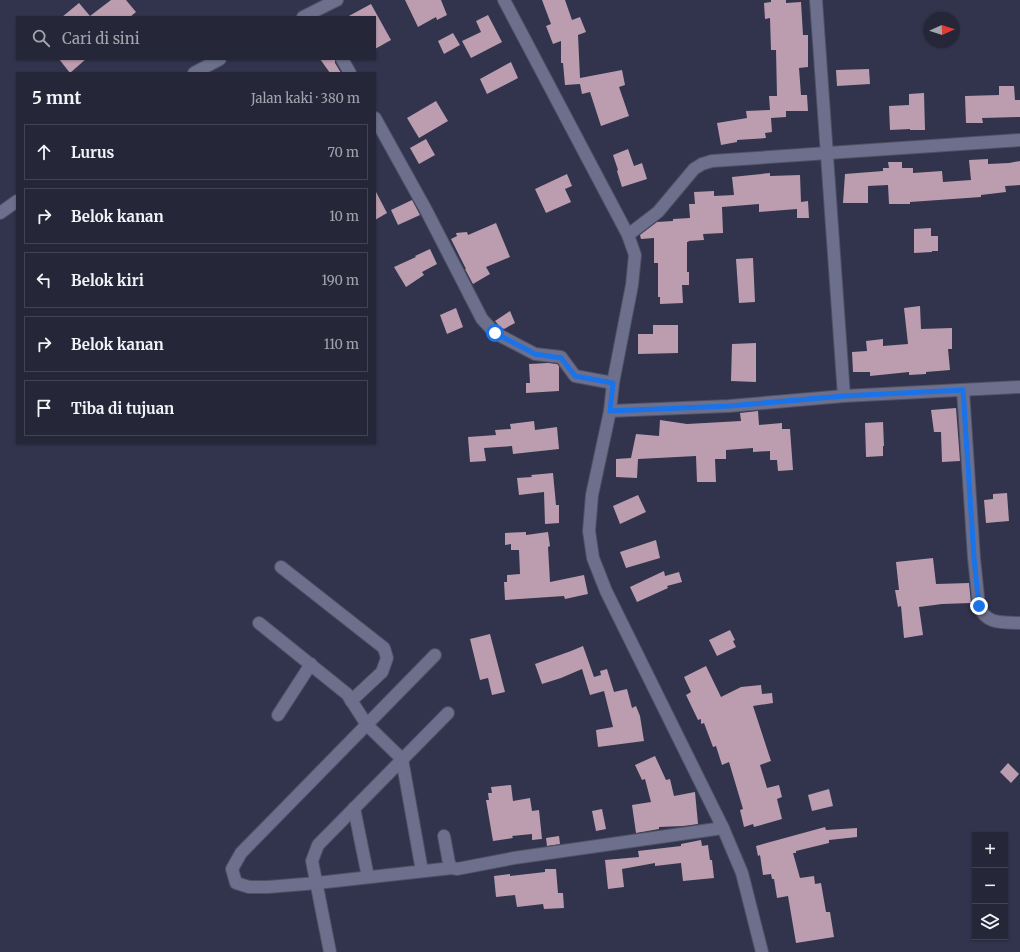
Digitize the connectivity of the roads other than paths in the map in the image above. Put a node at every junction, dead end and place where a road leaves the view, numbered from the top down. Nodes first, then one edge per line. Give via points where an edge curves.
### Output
1 (337, 0) edge
2 (504, 0) edge
3 (816, 0) edge
4 (315, 9) edge
5 (304, 16) edge
6 (218, 60) edge
7 (343, 60) edge
8 (196, 72) edge
9 (349, 72) edge
10 (376, 120) edge
11 (1020, 140) edge
12 (826, 153) junction
13 (16, 201) edge
14 (0, 213) edge
15 (628, 236) junction
16 (613, 383) junction
17 (1020, 387) edge
18 (963, 390) junction
19 (844, 396) junction
20 (610, 411) junction
21 (281, 567) dead end
22 (259, 623) dead end
23 (1020, 623) edge
24 (435, 655) dead end
25 (311, 664) junction
26 (351, 701) junction
27 (448, 713) dead end
28 (278, 715) dead end
29 (367, 724) junction
30 (402, 760) junction
31 (354, 808) junction
32 (723, 828) junction
33 (444, 836) dead end
34 (452, 868) junction
35 (422, 871) junction
36 (368, 877) junction
37 (317, 883) junction
38 (330, 952) edge
39 (762, 952) edge

1 - 4 street
2 - 15 street
3 - 12 street
4 - 5 street
6 - 8 street
7 - 9 street
10 - 16 street via 482,319 495,333 535,354 561,358 575,376
11 - 12 street
12 - 15 street via 712,161 702,164 694,169 658,212
12 - 19 street
13 - 14 street
15 - 16 street via 635,255 632,285
16 - 20 street
17 - 18 street
18 - 19 street
18 - 23 street via 979,606 986,618
19 - 20 street via 729,406
20 - 32 street via 592,495 589,531 594,558 606,591
21 - 26 street via 384,648 387,658 382,672
22 - 25 street
24 - 29 street
25 - 26 street via 347,694
25 - 28 street
26 - 29 street
27 - 30 street
29 - 30 street
29 - 37 street via 241,853 232,869 236,883 249,887
30 - 31 street
30 - 35 street
31 - 36 street
31 - 37 street via 318,845 312,861
32 - 34 street
32 - 39 street via 742,873
33 - 34 street via 448,863
34 - 35 street
35 - 36 street
36 - 37 street
37 - 38 street

